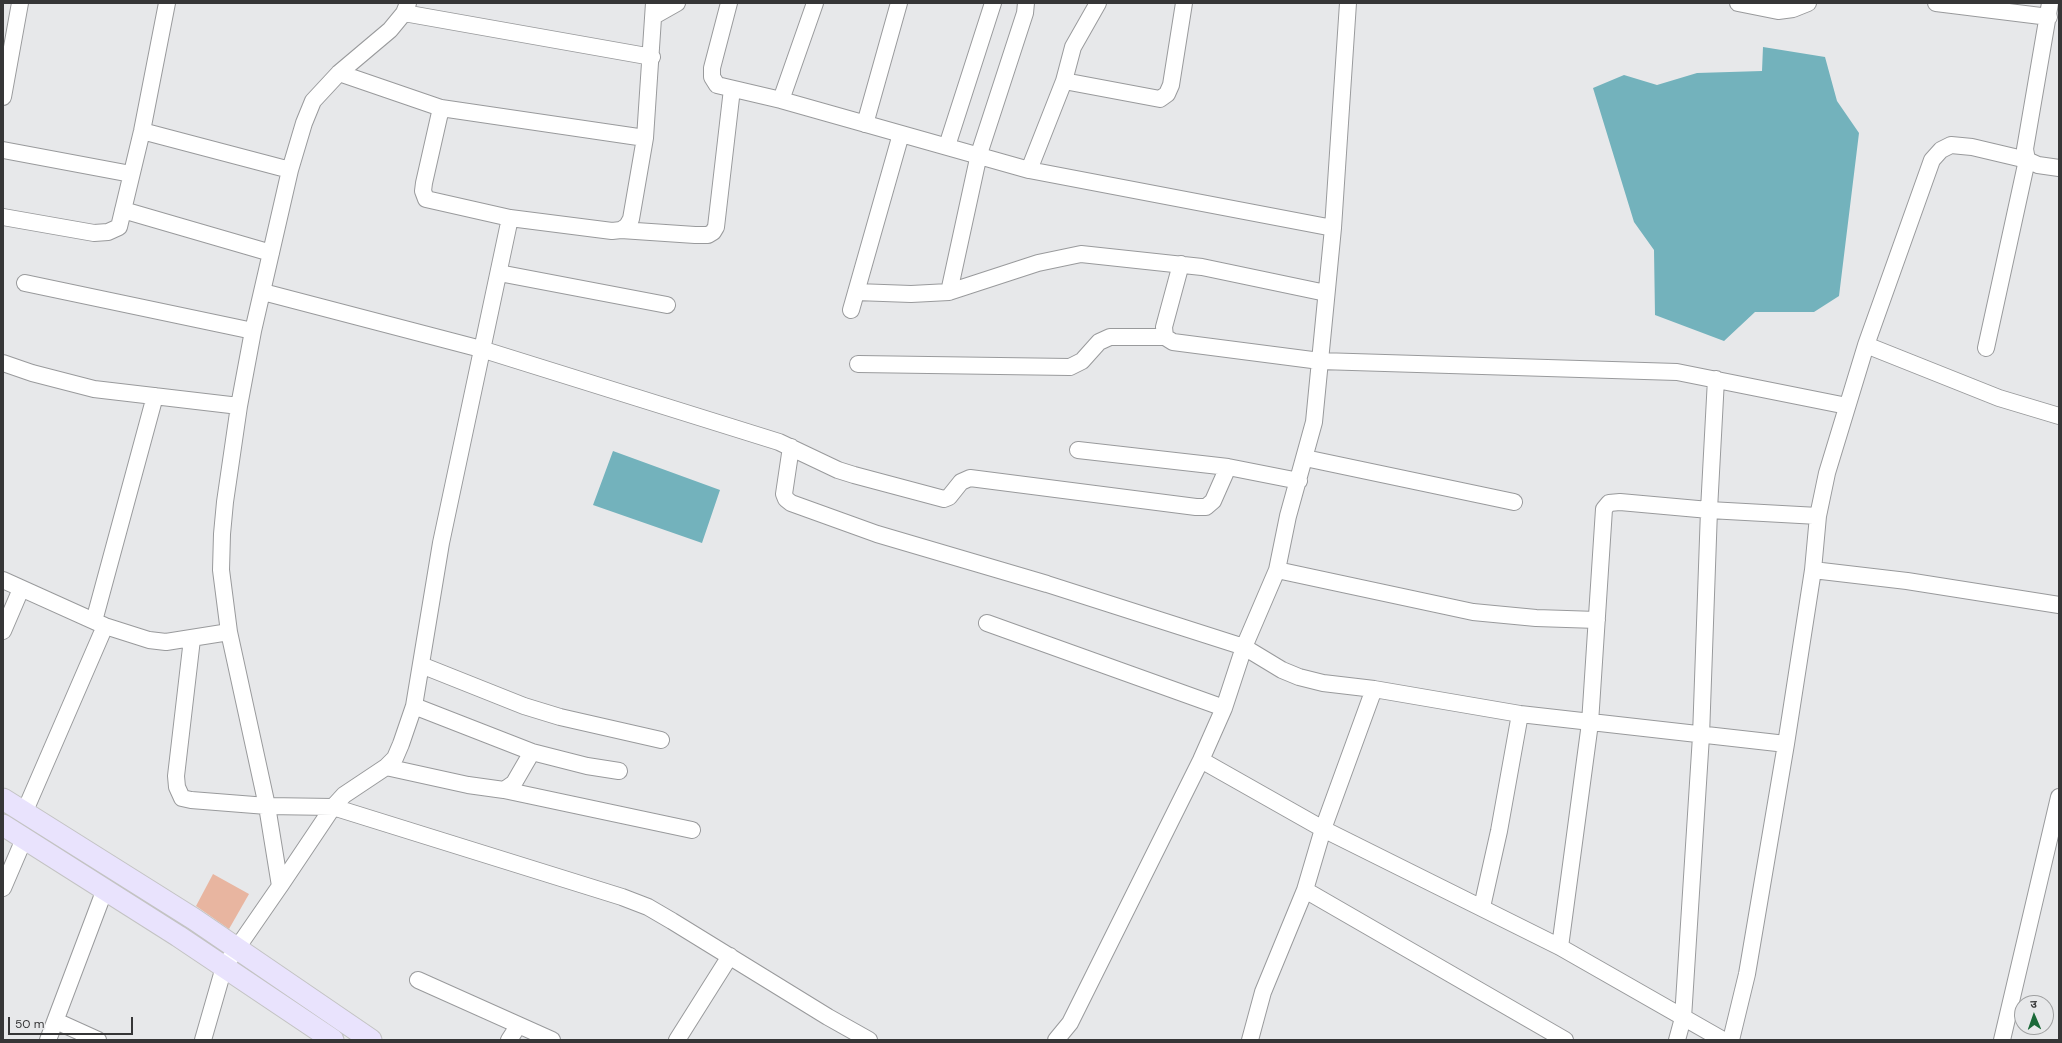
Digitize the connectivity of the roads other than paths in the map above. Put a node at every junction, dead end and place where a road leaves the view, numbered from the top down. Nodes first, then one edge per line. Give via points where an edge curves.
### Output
1 (20, 3) edge
2 (167, 3) edge
3 (677, 3) edge
4 (729, 3) edge
5 (815, 3) edge
6 (899, 3) edge
7 (993, 3) edge
8 (1026, 3) edge
9 (1098, 3) edge
10 (1184, 3) edge
11 (1348, 3) edge
12 (1738, 3) edge
13 (1808, 3) edge
14 (1936, 3) edge
15 (406, 8) edge
16 (654, 10) edge
17 (2049, 10) edge
18 (652, 57) junction
19 (6, 63) edge
20 (339, 73) junction
21 (1064, 81) junction
22 (732, 89) junction
23 (3, 97) edge
24 (781, 100) junction
25 (441, 108) junction
26 (865, 124) junction
27 (142, 131) junction
28 (900, 134) junction
29 (645, 138) junction
30 (947, 146) junction
31 (3, 150) edge
32 (979, 154) junction
33 (2027, 160) junction
34 (2059, 168) edge
35 (290, 170) junction
36 (1029, 170) junction
37 (131, 174) junction
38 (123, 210) junction
39 (3, 217) edge
40 (510, 218) junction
41 (1332, 228) junction
42 (621, 230) junction
43 (271, 253) junction
44 (1181, 264) junction
45 (499, 272) junction
46 (26, 283) dead end
47 (263, 292) junction
48 (856, 292) junction
49 (949, 292) junction
50 (1326, 293) junction
51 (667, 305) dead end
52 (851, 310) dead end
53 (253, 331) junction
54 (1165, 337) junction
55 (1866, 345) junction
56 (1986, 348) dead end
57 (481, 349) junction
58 (1320, 361) junction
59 (3, 363) edge
60 (858, 364) dead end
61 (1716, 378) junction
62 (155, 396) junction
63 (239, 406) junction
64 (1847, 406) junction
65 (2059, 416) edge
66 (791, 447) junction
67 (1078, 450) dead end
68 (1305, 458) junction
69 (1228, 467) junction
70 (1299, 481) junction
71 (1514, 502) dead end
72 (1709, 510) junction
73 (1818, 516) junction
74 (1277, 570) junction
75 (1813, 570) junction
76 (3, 580) edge
77 (22, 589) junction
78 (2059, 605) edge
79 (1597, 620) junction
80 (987, 623) dead end
81 (100, 624) junction
82 (3, 631) edge
83 (229, 632) junction
84 (192, 639) junction
85 (1244, 647) junction
86 (421, 665) junction
87 (1374, 689) junction
88 (414, 706) junction
89 (1224, 708) junction
90 (1520, 714) junction
91 (1590, 723) junction
92 (1701, 736) junction
93 (662, 740) dead end
94 (1786, 744) junction
95 (532, 752) junction
96 (1201, 760) junction
97 (386, 767) junction
98 (620, 771) dead end
99 (504, 790) junction
100 (3, 799) edge
101 (2058, 805) edge
102 (267, 806) junction
103 (333, 807) junction
104 (24, 813) junction
105 (3, 825) edge
106 (1323, 829) junction
107 (692, 830) dead end
108 (24, 839) junction
109 (280, 886) junction
110 (3, 888) edge
111 (105, 889) junction
112 (1304, 890) junction
113 (1482, 907) junction
114 (1560, 947) junction
115 (237, 948) junction
116 (730, 956) junction
117 (224, 967) junction
118 (418, 980) dead end
119 (1683, 1018) junction
120 (56, 1021) junction
121 (518, 1026) junction
122 (48, 1040) edge
123 (98, 1040) edge
124 (203, 1040) edge
125 (333, 1040) edge
126 (371, 1040) edge
127 (509, 1040) edge
128 (552, 1040) edge
129 (677, 1040) edge
130 (869, 1040) edge
131 (1056, 1040) edge
132 (1250, 1040) edge
133 (1564, 1040) edge
134 (1676, 1040) edge
135 (1723, 1040) edge
136 (1730, 1040) edge
137 (2002, 1040) edge

1 - 19 street
2 - 27 street
3 - 16 street
4 - 22 street via 712,68 712,77 717,85
5 - 24 street
6 - 26 street
7 - 30 street
8 - 32 street via 1025,13
9 - 21 street via 1073,47
10 - 21 street via 1170,85 1167,94 1160,100
11 - 41 street
12 - 13 street via 1778,11
14 - 17 street
15 - 18 street
15 - 20 street via 390,30
16 - 18 street
17 - 33 street via 2026,138
18 - 29 street
19 - 23 street
20 - 25 street
20 - 35 street via 313,101
21 - 36 street
22 - 24 street
22 - 42 street via 716,227 713,232 708,235
24 - 26 street
25 - 29 street
25 - 40 street via 424,183 426,199
26 - 28 street
27 - 35 street
27 - 37 street
28 - 30 street
28 - 48 street
29 - 42 street via 631,219
30 - 32 street
31 - 37 street
32 - 36 street
32 - 49 street
33 - 34 street via 2038,165
33 - 55 street via 1972,147 1951,145 1941,150 1932,160
33 - 56 street
35 - 43 street
36 - 41 street
37 - 38 street
38 - 39 street via 119,227 108,232 94,233
38 - 43 street
40 - 42 street
40 - 45 street
41 - 50 street
43 - 47 street
44 - 49 street via 1081,254 1038,263
44 - 50 street via 1223,270
44 - 54 street via 1164,327
45 - 51 street
45 - 57 street
46 - 53 street
47 - 53 street
47 - 57 street
48 - 49 street
48 - 52 street
50 - 58 street
53 - 63 street
54 - 58 street via 1173,342
54 - 60 street via 1110,337 1099,342 1082,361 1070,367
55 - 64 street
55 - 65 street via 1999,398
57 - 66 street via 729,425
57 - 86 street via 441,543
58 - 61 street via 1632,370 1676,372
58 - 68 street via 1314,422
59 - 62 street via 94,389
61 - 64 street
61 - 72 street
62 - 63 street
62 - 81 street
63 - 83 street via 222,534 221,570
64 - 73 street via 1827,474
66 - 69 street via 846,472 944,499 949,498 961,482 970,478 1196,507 1206,506 1213,501
66 - 85 street via 784,494 791,503 877,534 1047,584
67 - 69 street
68 - 70 street
68 - 71 street
69 - 70 street
70 - 74 street via 1288,516
72 - 73 street
72 - 79 street via 1609,503 1604,509 1602,520
72 - 92 street
73 - 75 street
74 - 79 street via 1473,612
74 - 85 street
75 - 78 street via 1907,581
75 - 94 street
76 - 77 street
77 - 81 street
77 - 82 street
79 - 91 street
80 - 89 street
81 - 84 street via 149,640 166,642
81 - 104 street
83 - 84 street
83 - 102 street
84 - 102 street via 176,776 177,787 182,798 191,800
85 - 87 street via 1299,677 1323,683
85 - 89 street
86 - 88 street
86 - 93 street via 524,706 560,717
87 - 90 street
87 - 106 street
88 - 95 street
88 - 97 street via 401,744
89 - 96 street
90 - 91 street
90 - 113 street
91 - 92 street
91 - 114 street
92 - 94 street
92 - 119 street
94 - 136 street via 1747,974
95 - 98 street
95 - 99 street via 514,782
96 - 106 street
96 - 131 street via 1070,1023
97 - 99 street
97 - 103 street via 344,795
99 - 107 street
100 - 104 main road
101 - 137 street
102 - 103 street
102 - 109 street
103 - 109 street
103 - 116 street via 622,897 648,907
104 - 115 main road
105 - 108 main road
106 - 112 street
106 - 113 street
108 - 110 street
108 - 111 main road
109 - 115 street
111 - 117 main road
111 - 120 street
112 - 132 street via 1263,992
112 - 133 street
113 - 114 street
114 - 119 street
115 - 117 street
115 - 126 main road
116 - 129 street
116 - 130 street
117 - 124 street
117 - 125 main road
118 - 121 street
119 - 134 street
119 - 135 street
120 - 122 street
120 - 123 street
121 - 127 street
121 - 128 street

